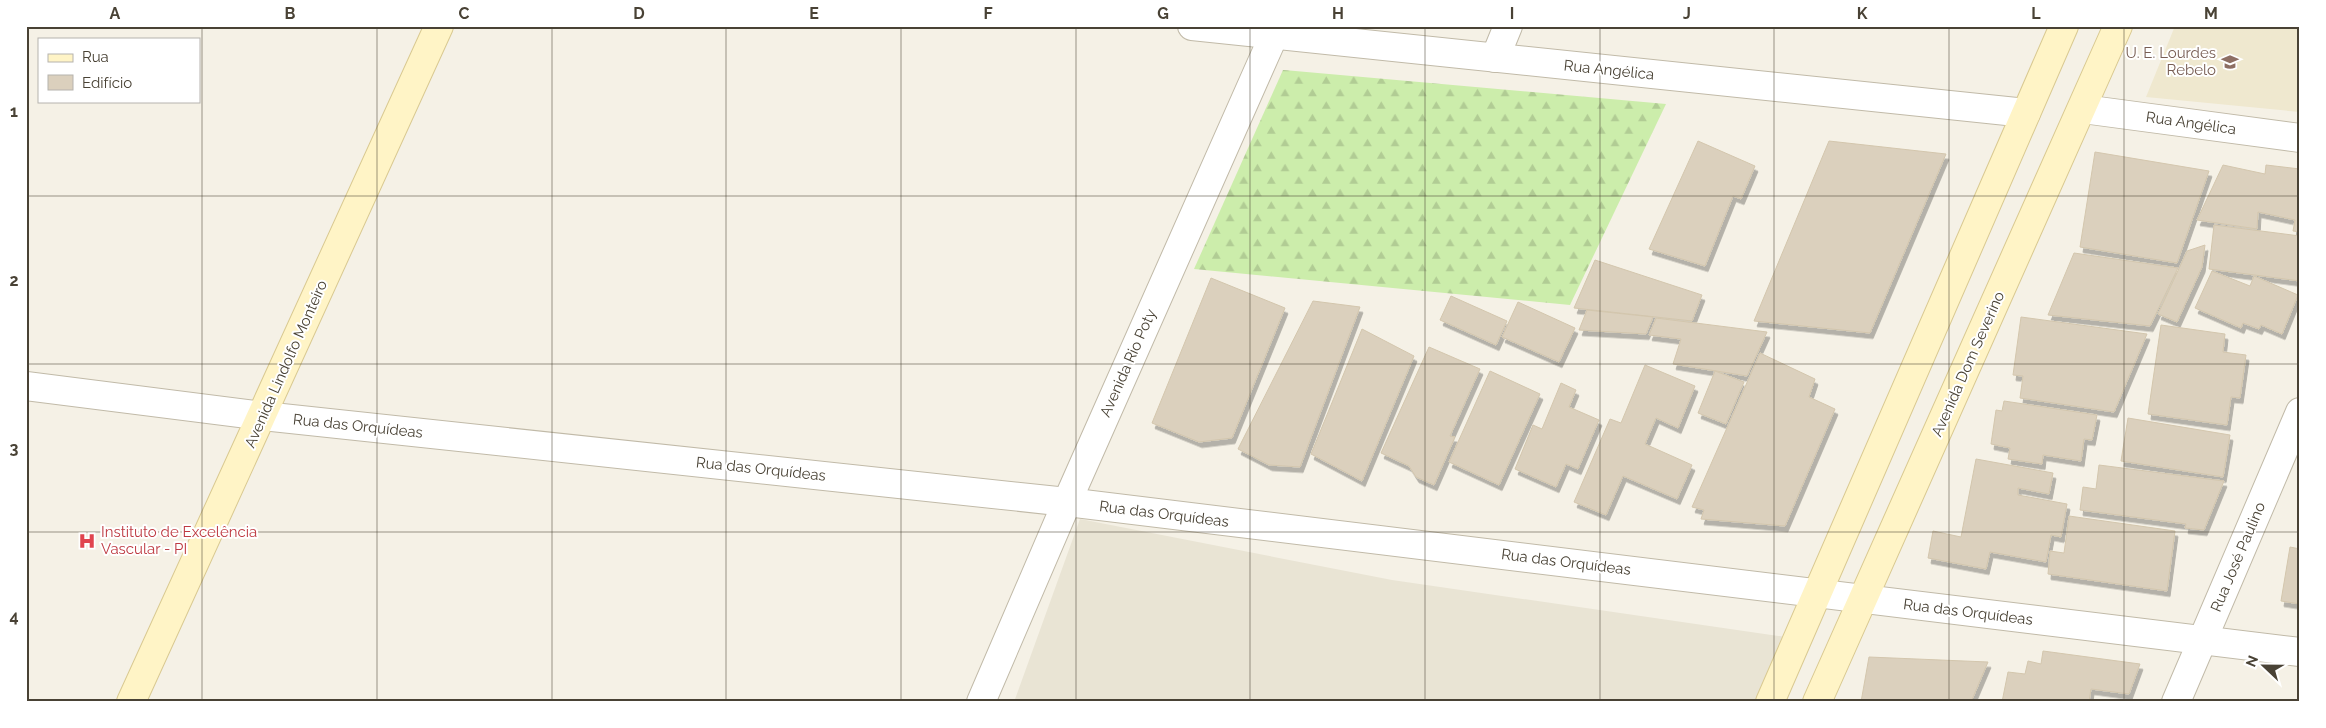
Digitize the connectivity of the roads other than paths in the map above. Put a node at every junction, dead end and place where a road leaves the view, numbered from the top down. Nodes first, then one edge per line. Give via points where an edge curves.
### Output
1 (439, 26) edge
2 (1192, 26) edge
3 (1508, 26) edge
4 (2064, 26) edge
5 (2118, 26) edge
6 (1276, 31) edge
7 (1495, 58) junction
8 (2083, 109) junction
9 (2026, 114) junction
10 (2300, 138) edge
11 (26, 386) edge
12 (2300, 412) edge
13 (263, 416) junction
14 (1066, 502) junction
15 (1818, 593) junction
16 (1862, 599) junction
17 (2203, 640) junction
18 (2300, 652) edge
19 (131, 702) edge
20 (981, 702) edge
21 (1770, 702) edge
22 (1817, 702) edge
23 (2176, 702) edge

1 - 13 main road, Avenida Lindolfo Monteiro
2 - 6 street, Rua Angélica
3 - 7 street
4 - 9 main road
5 - 8 main road, Avenida Dom Severino
6 - 7 street, Rua Angélica
6 - 14 street, Avenida Rio Poty
7 - 9 street, Rua Angélica
8 - 10 street, Rua Angélica
8 - 16 main road, Avenida Dom Severino
9 - 15 main road
11 - 13 street, Rua das Orquídeas
12 - 17 street, Rua José Paulino
13 - 14 street, Rua das Orquídeas
13 - 19 main road, Avenida Lindolfo Monteiro
14 - 15 street, Rua das Orquídeas
14 - 20 street, Avenida Rio Poty
15 - 16 street, Rua das Orquídeas
15 - 21 main road
16 - 17 street, Rua das Orquídeas
16 - 22 main road, Avenida Dom Severino
17 - 18 street, Rua das Orquídeas
17 - 23 street, Rua José Paulino

